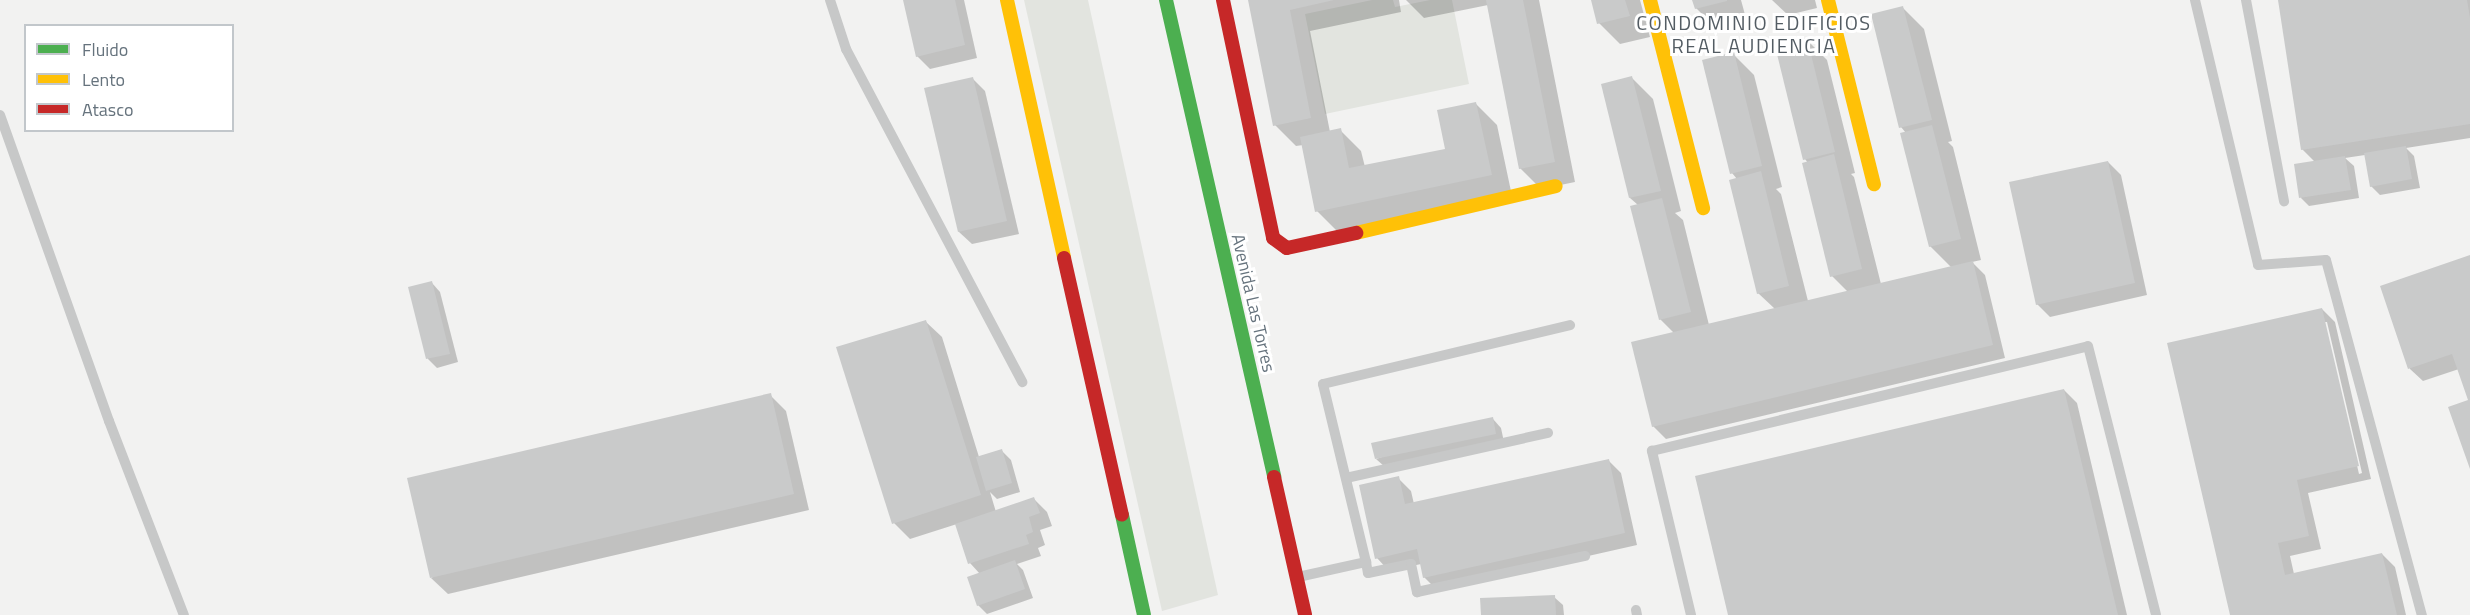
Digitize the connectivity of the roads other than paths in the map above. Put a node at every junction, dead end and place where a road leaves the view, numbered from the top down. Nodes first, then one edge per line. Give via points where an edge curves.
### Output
1 (830, 0) edge
2 (1007, 0) edge
3 (1166, 0) edge
4 (1223, 0) edge
5 (1650, 0) edge
6 (1828, 0) edge
7 (2195, 0) edge
8 (2246, 0) edge
9 (0, 115) edge
10 (1874, 184) dead end
11 (1556, 186) dead end
12 (2284, 201) dead end
13 (1703, 208) dead end
14 (1570, 325) dead end
15 (1022, 382) dead end
16 (1548, 433) dead end
17 (1346, 478) junction
18 (1586, 556) dead end
19 (1366, 562) junction
20 (1297, 578) junction
21 (184, 615) edge
22 (1144, 615) edge
23 (1305, 615) edge
24 (1691, 615) edge
25 (2156, 615) edge
26 (2422, 615) edge

1 - 15 lane via 846,49
2 - 22 street
3 - 20 street, Avenida Las Torres
4 - 11 street via 1274,238 1280,245 1296,247
5 - 13 street
6 - 10 street
7 - 26 lane via 2258,265 2326,260
8 - 12 lane
9 - 21 lane via 105,410
14 - 17 lane via 1323,384
16 - 17 lane
17 - 19 lane
18 - 19 lane via 1417,592 1411,564 1368,573
19 - 20 lane
20 - 23 street, Avenida Las Torres
24 - 25 lane via 1652,451 2088,346

